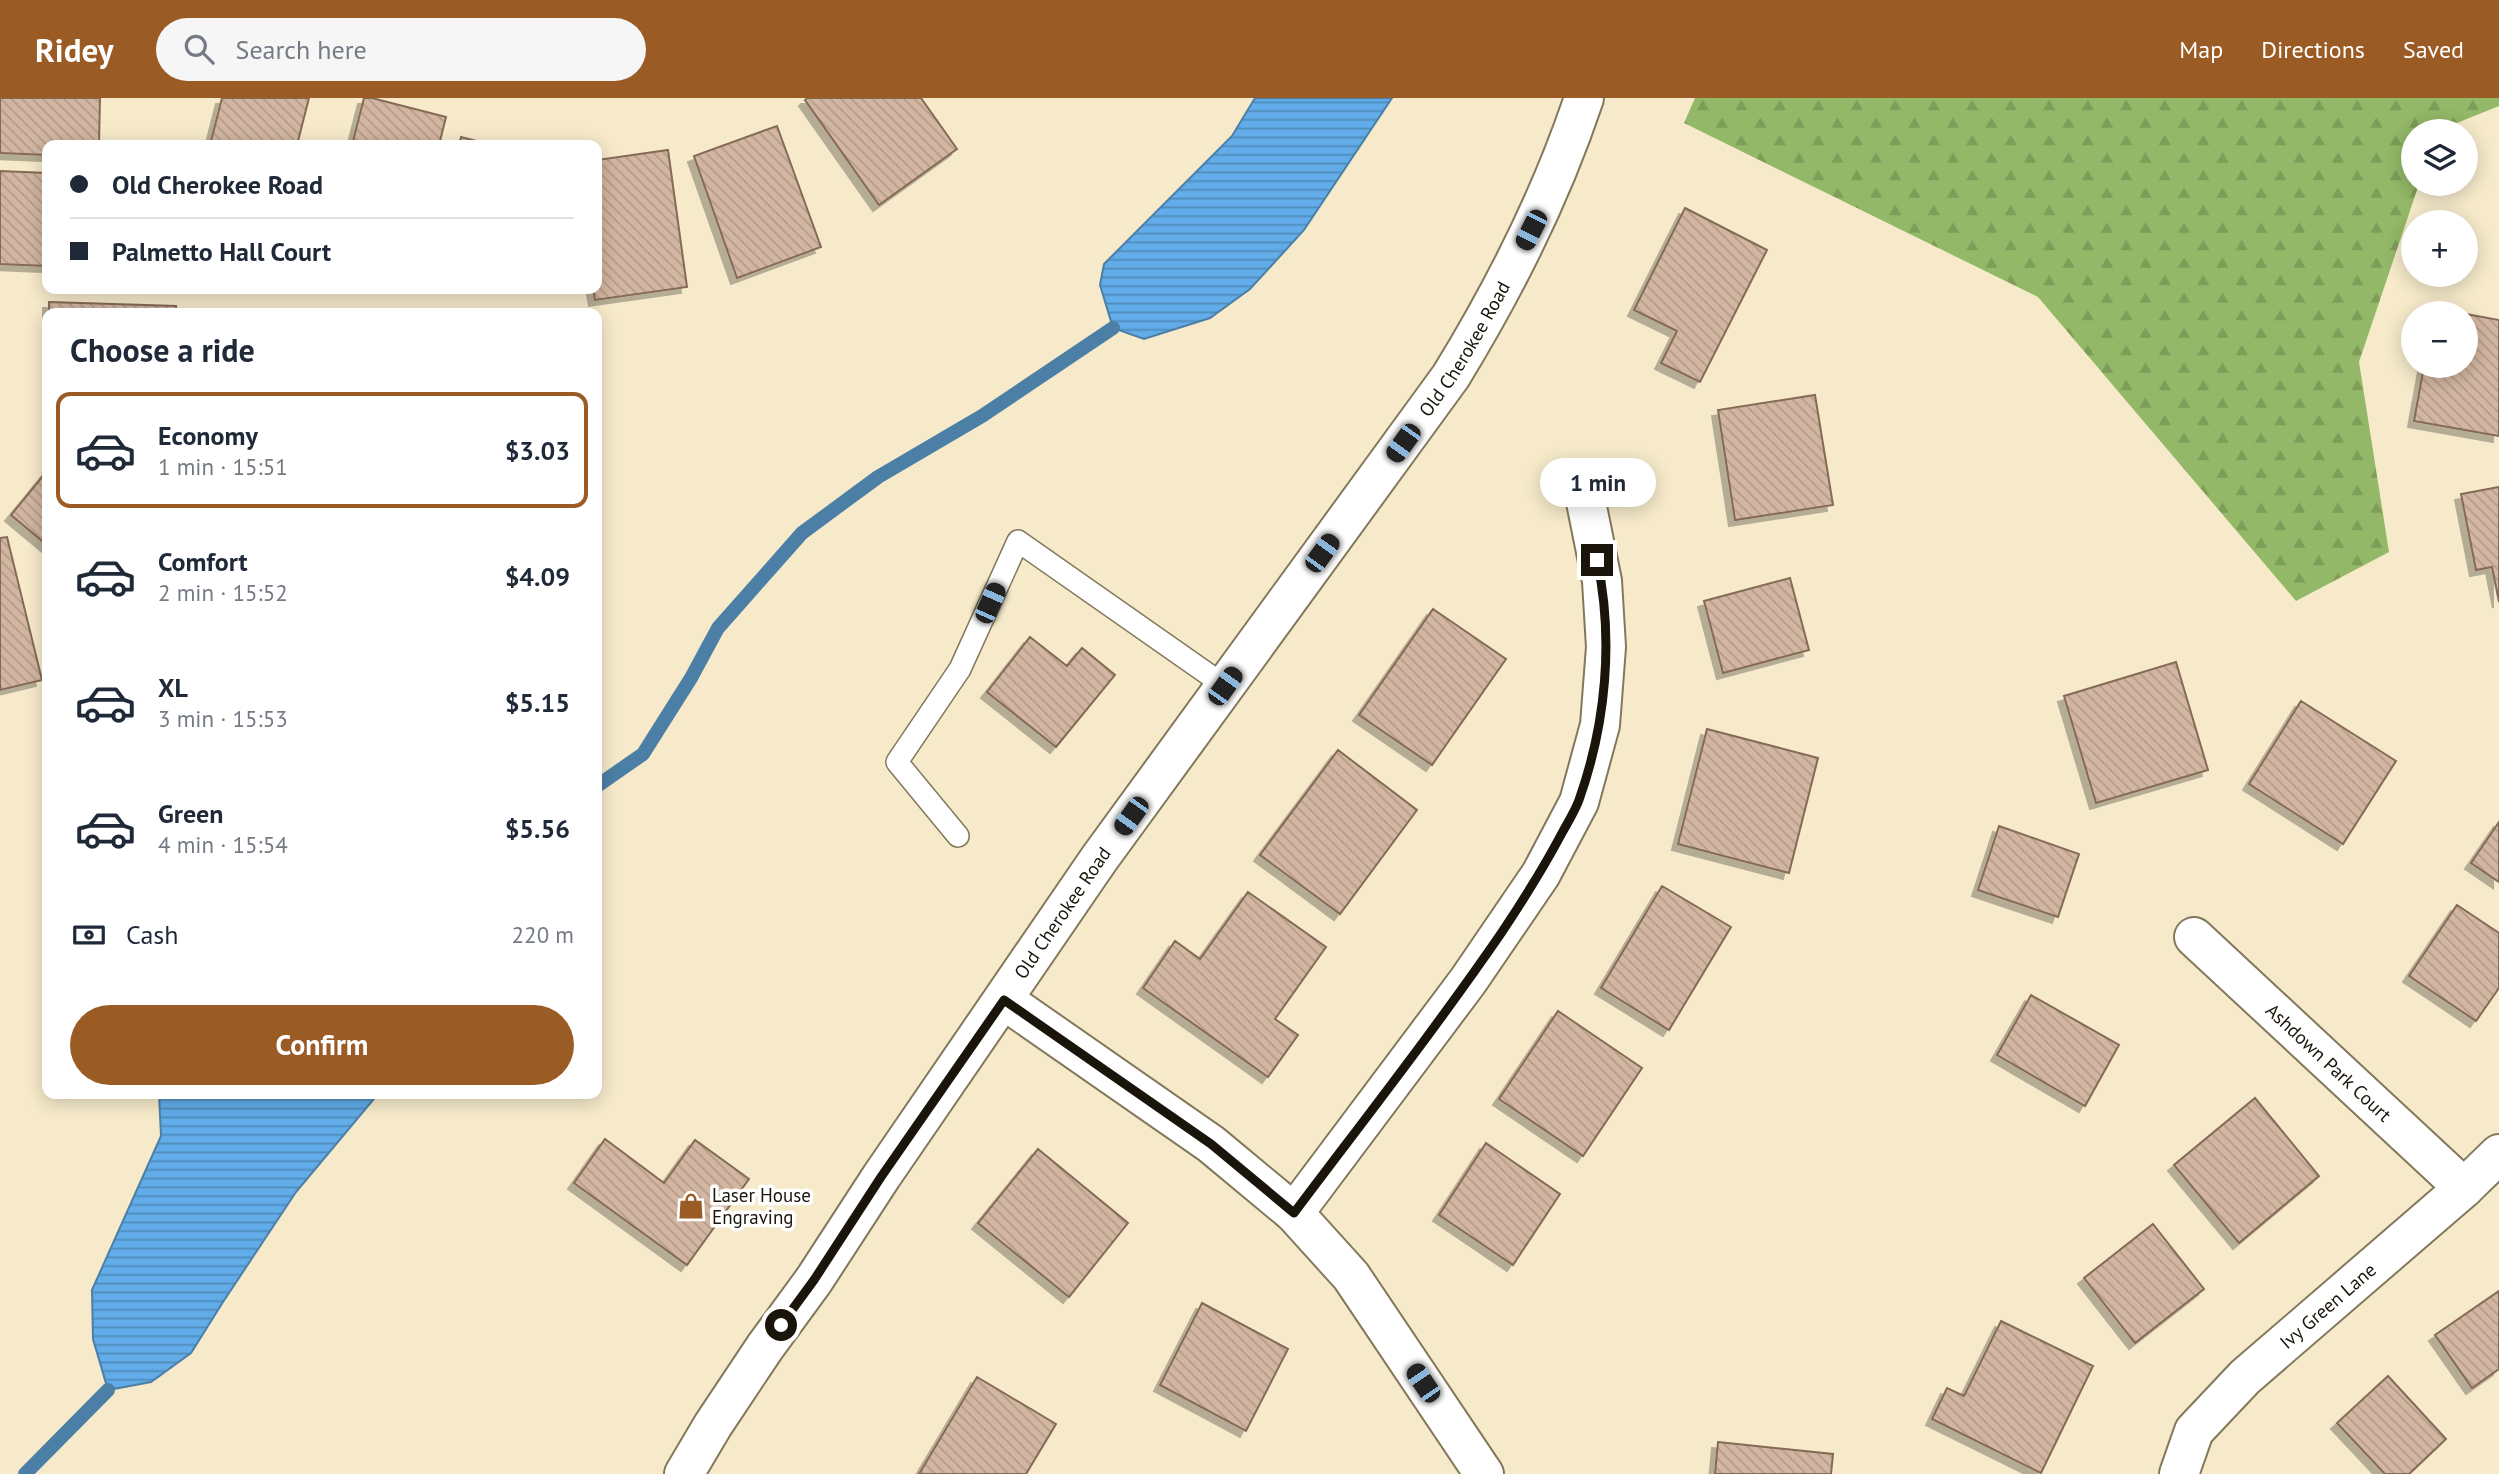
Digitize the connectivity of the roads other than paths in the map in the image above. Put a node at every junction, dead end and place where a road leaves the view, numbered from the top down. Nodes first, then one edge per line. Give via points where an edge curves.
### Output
1 (1584, 98) edge
2 (1585, 497) dead end
3 (1225, 686) junction
4 (958, 836) dead end
5 (2193, 937) dead end
6 (1004, 1000) junction
7 (2499, 1154) edge
8 (2463, 1188) junction
9 (1294, 1213) junction
10 (1478, 1472) edge
11 (684, 1474) edge
12 (2179, 1474) edge

1 - 3 street, Old Cherokee Road via 1543,208 1458,365
2 - 9 street via 1602,581 1606,647 1600,725 1579,802 1541,874 1468,981
3 - 4 lane via 1018,541 960,669 897,762
3 - 6 street, Old Cherokee Road
5 - 8 street, Ashdown Park Court
6 - 9 street via 1211,1144
6 - 11 street, Old Cherokee Road via 765,1347
7 - 8 street, Ivy Green Lane
8 - 12 street, Ivy Green Lane via 2245,1377 2194,1431
9 - 10 street via 1351,1276

